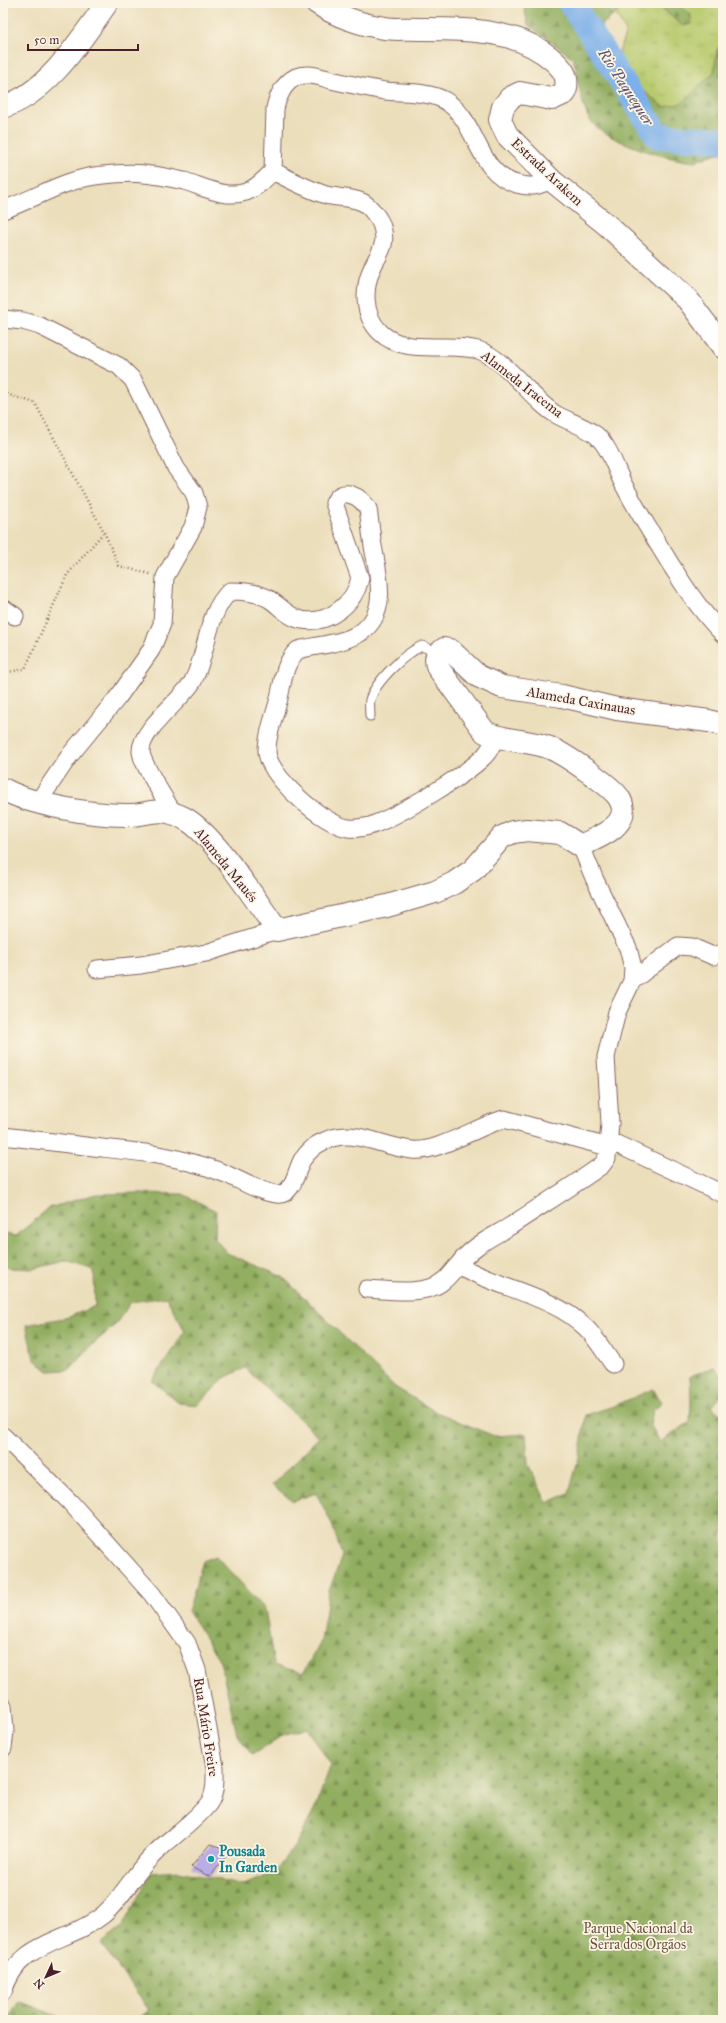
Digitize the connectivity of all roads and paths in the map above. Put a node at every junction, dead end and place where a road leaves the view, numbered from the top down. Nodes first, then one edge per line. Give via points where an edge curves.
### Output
1 (107, 3) edge
2 (316, 3) edge
3 (3, 107) edge
4 (273, 171) junction
5 (551, 180) junction
6 (3, 210) edge
7 (3, 319) edge
8 (723, 347) edge
9 (3, 393) edge
10 (104, 532) junction
11 (165, 577) junction
12 (723, 634) edge
13 (444, 652) junction
14 (3, 673) edge
15 (370, 716) dead end
16 (723, 725) edge
17 (496, 737) junction
18 (3, 789) edge
19 (38, 802) junction
20 (173, 813) junction
21 (581, 846) junction
22 (277, 930) junction
23 (723, 952) edge
24 (97, 969) dead end
25 (632, 981) junction
26 (3, 1136) edge
27 (608, 1143) junction
28 (723, 1194) edge
29 (458, 1265) junction
30 (367, 1289) dead end
31 (613, 1364) dead end
32 (3, 1436) edge
33 (3, 1706) edge
34 (3, 1748) edge
35 (3, 1992) edge

1 - 3 street via 70,54 43,83 13,104
2 - 5 street, Estrada Arakem via 340,16 385,28 485,32 514,38 550,57 564,71 568,83 564,92 552,99 520,93 510,98 503,107 500,120 507,135
4 - 5 street via 277,99 291,80 305,75 385,90 431,95 442,99 455,107 464,117 482,155 498,175 515,183 536,187
4 - 6 street via 257,186 246,192 232,194 203,189 151,174 125,173 85,177
4 - 12 street, Alameda Iracema via 304,187 362,202 382,225 385,240 367,283 366,306 371,321 389,339 411,346 460,346 480,350 513,375 557,415 585,428 603,442 626,490 664,554 690,595
5 - 8 street, Estrada Arakem via 607,225 688,300
7 - 11 street via 40,326 118,366 133,380 176,468 194,493 198,507 193,528
9 - 10 path via 35,403
10 - 11 path via 119,566
10 - 14 path via 67,574 25,669
11 - 19 street via 162,624 151,650 120,696 70,755
13 - 15 lane via 422,646 403,657 376,687 370,700
13 - 16 street, Alameda Caxinauas via 478,676 502,687 562,696 616,709
13 - 17 street via 435,662 438,668 486,732
17 - 20 street via 487,753 468,769 410,806 374,825 348,828 323,817 297,797 273,769 266,751 286,669 292,655 298,650 346,639 360,633 377,608 381,594 368,509 358,496 348,493 340,496 334,503 360,578 351,600 342,609 328,616 301,620 268,599 242,591 230,591 218,606 193,681 183,695 159,718 142,744 143,758
17 - 21 street via 550,748 578,765 619,797 623,807 617,824
18 - 19 street, Alameda Maués
19 - 20 street, Alameda Maués via 126,816 152,810
20 - 22 street, Alameda Maués via 185,818 208,837
21 - 22 street via 560,833 527,830 514,832 502,837 472,870 435,892 387,906
21 - 25 street via 628,948
22 - 24 street via 206,953 141,965
23 - 25 street via 713,956 692,947 678,946
25 - 27 street via 617,1012 606,1057 610,1123
26 - 27 street via 147,1153 188,1161 218,1170 260,1190 277,1194 284,1194 289,1189 302,1160 311,1149 320,1142 338,1135 359,1137 414,1150 430,1148 504,1119
27 - 28 street
27 - 29 street via 607,1158 602,1165 474,1247
29 - 30 street via 435,1287 404,1290
29 - 31 street via 559,1308 586,1328
32 - 35 street, Rua Mário Freire via 70,1502 152,1594 187,1643 197,1670 215,1767 215,1781 209,1802 152,1855 102,1916 34,1950 13,1970
33 - 34 street

